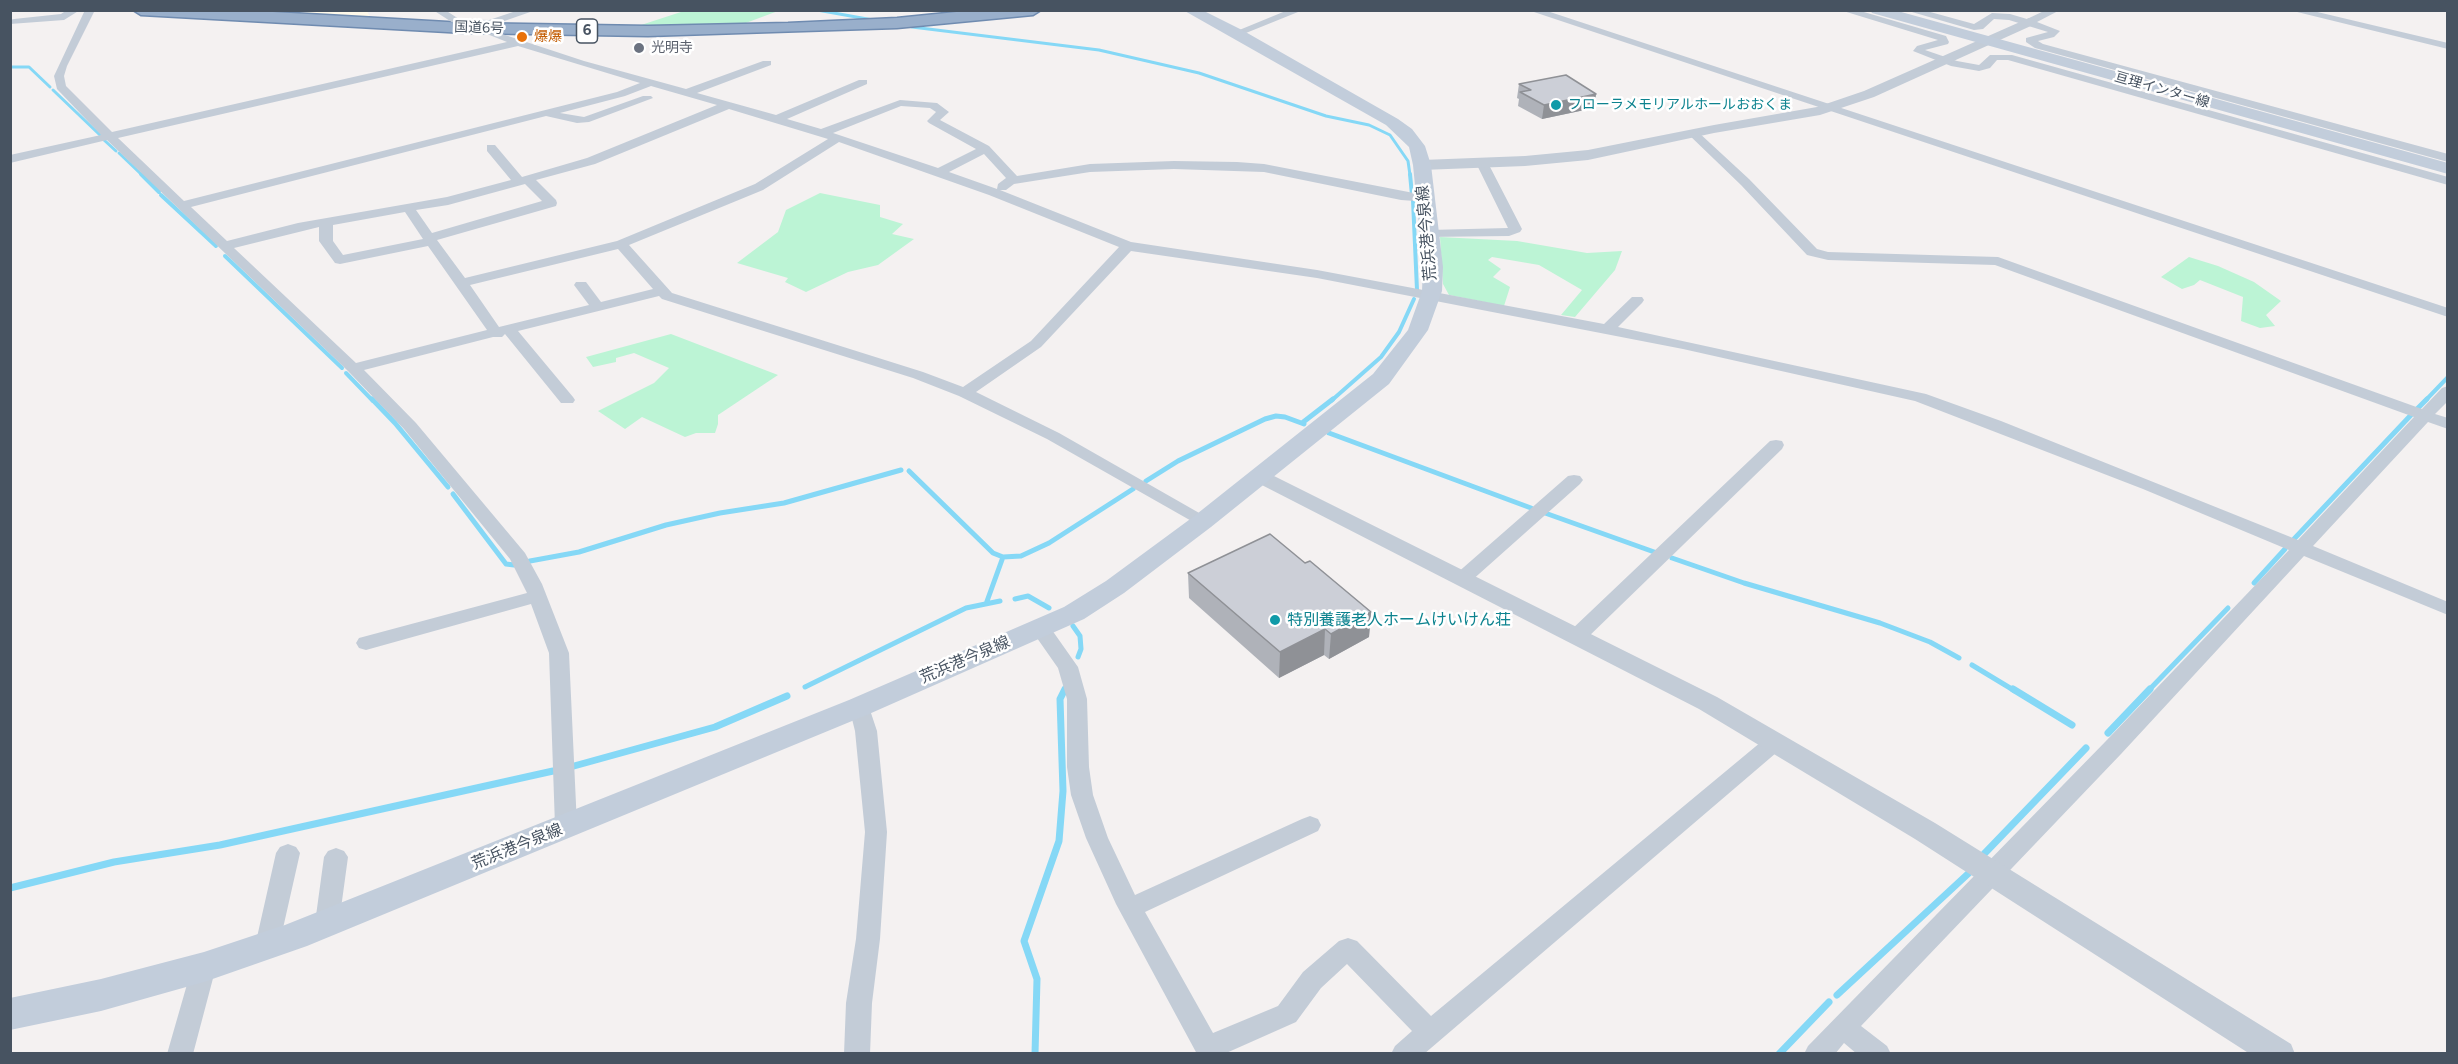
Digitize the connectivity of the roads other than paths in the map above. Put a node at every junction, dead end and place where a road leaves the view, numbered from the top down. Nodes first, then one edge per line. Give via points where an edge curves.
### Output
1 (75, 10) edge
2 (90, 10) edge
3 (141, 10) edge
4 (438, 10) edge
5 (531, 10) edge
6 (1034, 10) edge
7 (1190, 10) edge
8 (1298, 10) edge
9 (1533, 10) edge
10 (1845, 10) edge
11 (1877, 10) edge
12 (1910, 10) edge
13 (2055, 10) edge
14 (2294, 10) edge
15 (14, 22) dead end
16 (2029, 22) junction
17 (460, 25) junction
18 (492, 29) junction
19 (1237, 33) junction
20 (1986, 41) junction
21 (518, 43) junction
22 (2448, 46) edge
23 (1943, 61) junction
24 (767, 63) dead end
25 (863, 82) dead end
26 (650, 83) junction
27 (670, 89) junction
28 (686, 93) junction
29 (728, 105) junction
30 (1830, 109) junction
31 (542, 112) junction
32 (565, 118) junction
33 (776, 119) junction
34 (521, 129) dead end
35 (822, 133) junction
36 (1693, 133) junction
37 (109, 136) junction
38 (838, 138) junction
39 (490, 148) dead end
40 (985, 149) junction
41 (2448, 158) edge
42 (10, 159) edge
43 (1482, 163) junction
44 (1422, 165) junction
45 (2448, 169) edge
46 (938, 173) junction
47 (523, 180) junction
48 (1011, 181) junction
49 (2448, 181) edge
50 (993, 192) junction
51 (1424, 199) junction
52 (182, 205) junction
53 (409, 209) junction
54 (326, 222) junction
55 (1429, 234) junction
56 (430, 239) junction
57 (621, 244) junction
58 (225, 246) junction
59 (1128, 246) junction
60 (1346, 265) dead end
61 (1347, 281) junction
62 (462, 284) junction
63 (581, 285) dead end
64 (661, 291) junction
65 (1430, 297) junction
66 (1637, 300) dead end
67 (599, 308) junction
68 (2448, 313) edge
69 (1607, 330) junction
70 (503, 332) junction
71 (353, 368) junction
72 (2448, 391) edge
73 (965, 393) junction
74 (567, 400) dead end
75 (2425, 416) junction
76 (2448, 424) edge
77 (1776, 446) dead end
78 (1262, 476) junction
79 (1574, 480) dead end
80 (1202, 522) junction
81 (2299, 547) junction
82 (1463, 578) junction
83 (538, 596) junction
84 (2448, 609) edge
85 (1040, 628) junction
86 (1577, 636) junction
87 (366, 643) dead end
88 (859, 706) junction
89 (1774, 742) junction
90 (1310, 825) dead end
91 (566, 826) junction
92 (288, 852) dead end
93 (336, 857) dead end
94 (1993, 873) junction
95 (1130, 908) junction
96 (327, 923) junction
97 (267, 946) junction
98 (204, 966) junction
99 (10, 1014) edge
100 (1843, 1027) junction
101 (1430, 1032) junction
102 (1210, 1051) edge
103 (180, 1053) edge
104 (857, 1053) edge
105 (1404, 1053) edge
106 (1817, 1053) edge
107 (1878, 1053) edge
108 (2279, 1053) edge

1 - 15 street via 64,17
2 - 37 street via 68,52 59,81
3 - 17 highway, 国道6号 / 6
4 - 17 street
5 - 17 street via 490,23
6 - 18 highway, 国道6号 / 6 via 788,28
7 - 19 main road, 荒浜港今泉線
8 - 19 street
9 - 30 street
10 - 23 street via 1942,38 1944,42 1918,51
11 - 20 main road, 亘理インター線
12 - 16 street via 1968,26 1979,27 1996,16
13 - 16 street
14 - 22 street
16 - 20 street
16 - 41 street via 2055,31 2030,40 2039,46
17 - 18 highway, 国道6号 / 6
18 - 21 street via 495,35
19 - 44 main road, 荒浜港今泉線 via 1392,122 1413,140
20 - 23 street
20 - 45 main road, 亘理インター線
21 - 26 street
21 - 37 street
23 - 30 street
23 - 49 street via 1979,68 1994,57 2008,57
24 - 28 street
25 - 33 street
26 - 27 street
26 - 31 street via 621,94
27 - 28 street
27 - 32 street via 593,117
28 - 29 street
29 - 33 street
29 - 47 street via 591,161
30 - 36 street
30 - 68 street
31 - 32 street
31 - 52 street
32 - 34 street
33 - 35 street
35 - 38 street
35 - 40 street via 907,101 943,109 933,121
36 - 43 street via 1588,155
36 - 75 street via 1812,252 1828,256 1998,261
37 - 42 street
37 - 52 street
38 - 46 street
38 - 57 street via 759,187
39 - 47 street
40 - 46 street
40 - 48 street via 1007,171
43 - 44 street
43 - 55 street via 1515,229
44 - 51 main road, 荒浜港今泉線
46 - 50 street
47 - 53 street
47 - 56 street via 551,204
48 - 50 street
48 - 51 street via 1090,168 1237,166
50 - 59 street
51 - 55 main road, 荒浜港今泉線
52 - 58 street
53 - 54 street
53 - 56 street
54 - 56 street via 326,241 340,260
54 - 58 street
55 - 65 main road, 荒浜港今泉線 via 1433,267
56 - 62 street
57 - 62 street
57 - 64 street
58 - 71 street
59 - 61 street
59 - 73 street via 1036,344
60 - 61 street
61 - 65 street
62 - 70 street
63 - 67 street
64 - 67 street
64 - 73 street
65 - 69 street
65 - 78 main road, 荒浜港今泉線 via 1418,330 1381,379
66 - 69 street
67 - 70 street
69 - 81 street via 1920,397
70 - 71 street
70 - 74 street
71 - 83 street via 410,426 504,537 519,557
72 - 75 street
73 - 80 street via 1053,436
75 - 76 street
75 - 81 street
77 - 86 street
78 - 80 main road, 荒浜港今泉線
78 - 82 street
79 - 82 street
80 - 85 main road, 荒浜港今泉線 via 1097,599
81 - 84 street
81 - 94 street
82 - 86 street
83 - 87 street
83 - 91 street via 559,653
85 - 88 main road, 荒浜港今泉線
85 - 95 street via 1068,667 1077,699 1082,795 1096,838
86 - 89 street
88 - 91 main road, 荒浜港今泉線
88 - 104 street via 866,731 876,832
89 - 94 street
89 - 101 street
90 - 95 street
91 - 96 main road, 荒浜港今泉線
92 - 97 street
93 - 96 street
94 - 100 street
94 - 108 street
95 - 102 street
96 - 97 main road, 荒浜港今泉線
97 - 98 main road, 荒浜港今泉線
98 - 99 main road, 荒浜港今泉線 via 102,995
98 - 103 street
100 - 106 street
100 - 107 street
101 - 102 street via 1348,948 1312,980 1287,1014
101 - 105 street

